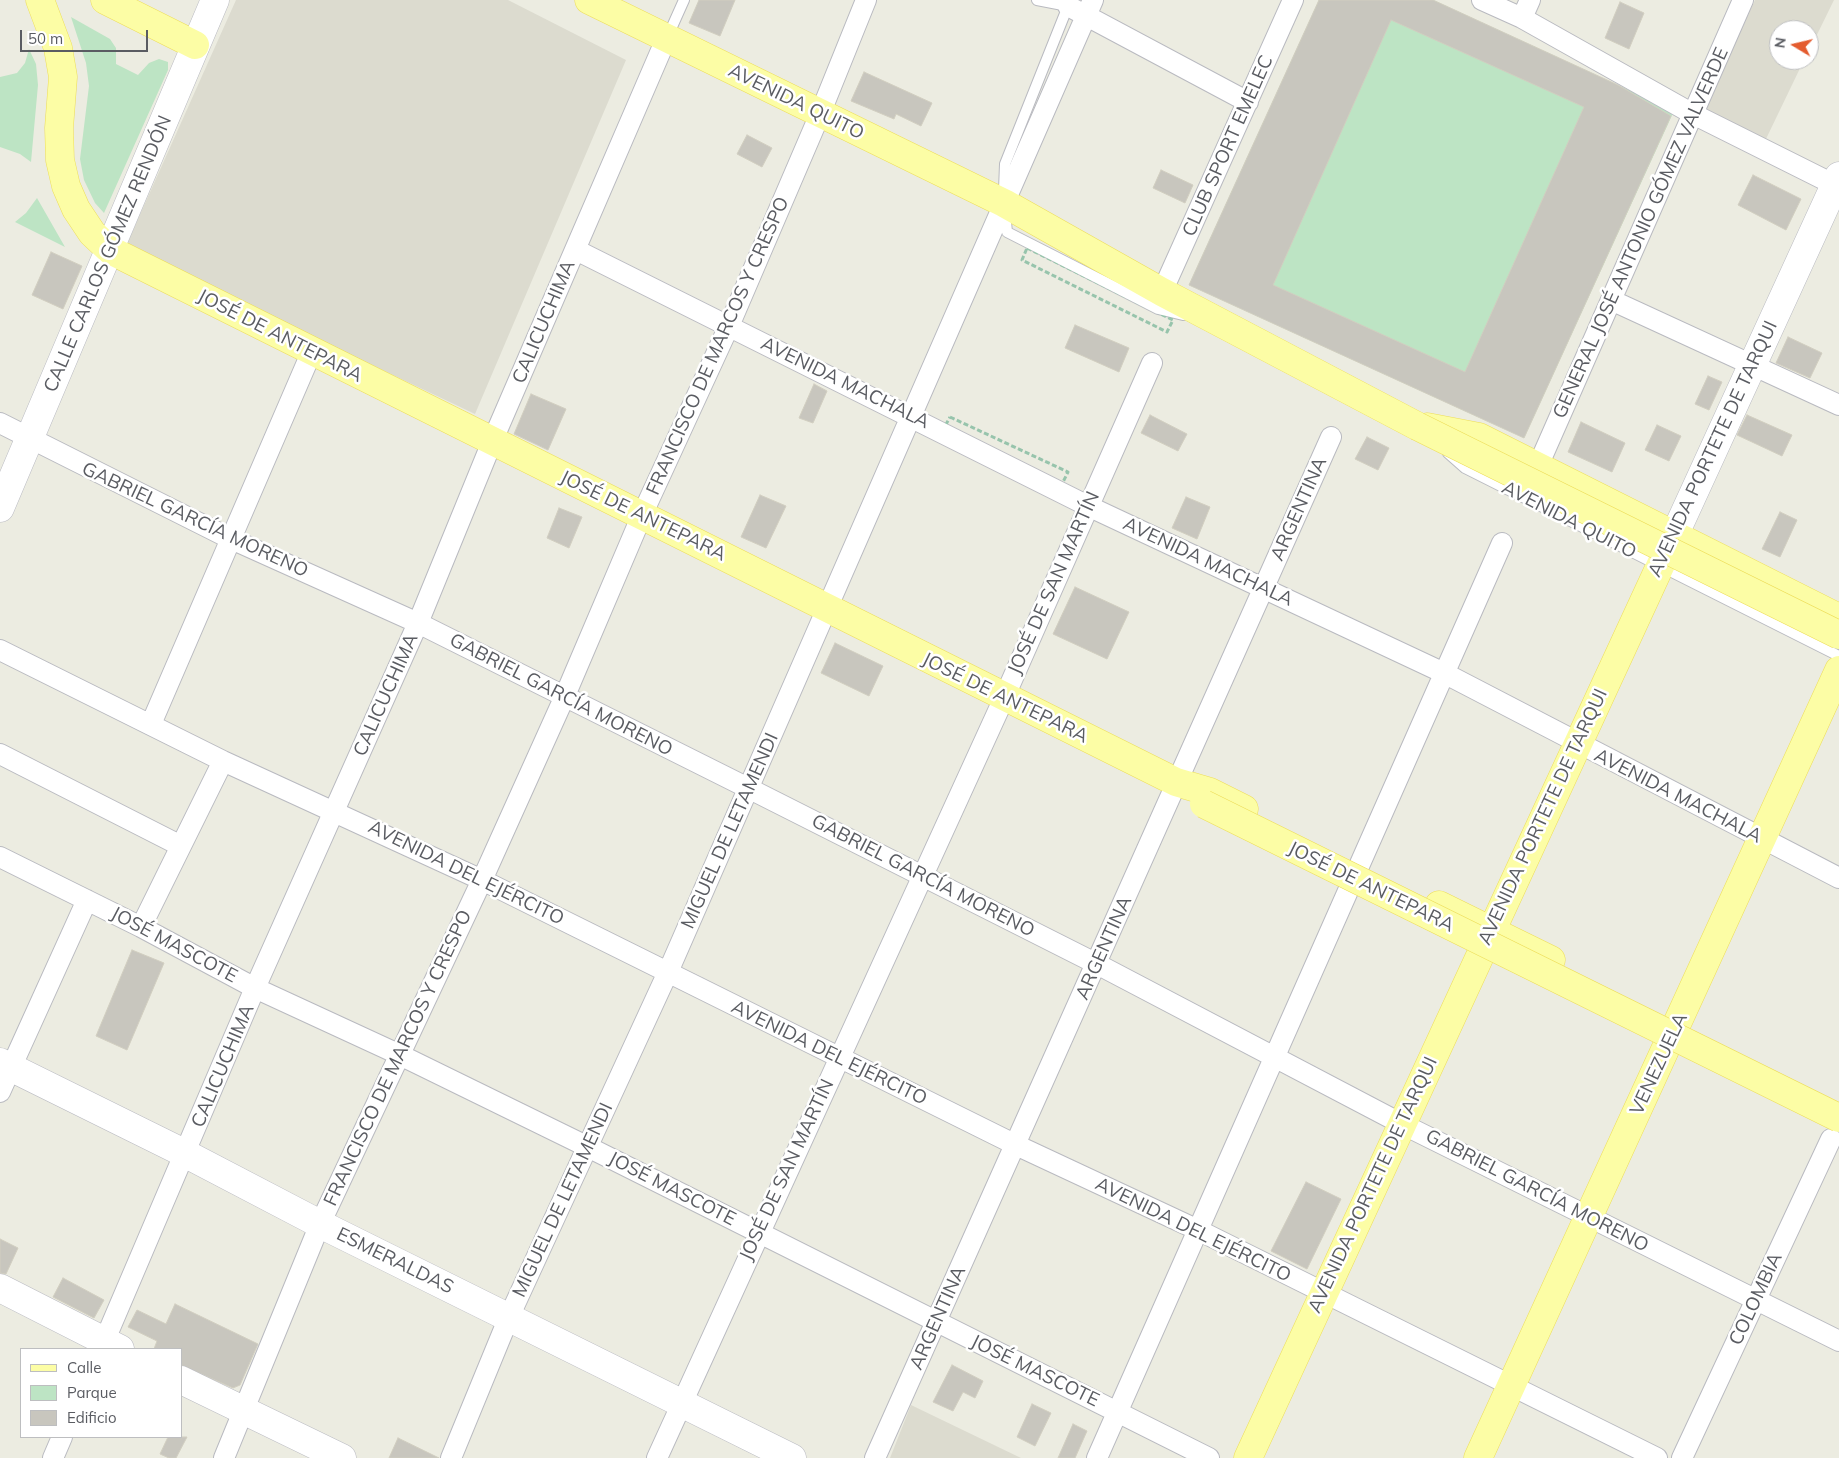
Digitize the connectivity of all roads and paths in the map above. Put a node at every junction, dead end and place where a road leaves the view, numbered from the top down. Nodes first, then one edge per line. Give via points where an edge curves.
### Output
1 (40, 0) edge
2 (105, 0) edge
3 (215, 0) edge
4 (589, 0) edge
5 (684, 0) edge
6 (866, 0) edge
7 (1038, 0) edge
8 (1293, 0) edge
9 (1482, 0) edge
10 (1530, 0) edge
11 (1743, 0) edge
12 (1065, 3) edge
13 (1090, 8) edge
14 (1522, 18) junction
15 (666, 39) junction
16 (195, 45) junction
17 (1248, 102) junction
18 (820, 114) junction
19 (1693, 114) junction
20 (1838, 183) edge
21 (1004, 202) junction
22 (110, 250) junction
23 (576, 250) junction
24 (1162, 292) junction
25 (1611, 300) junction
26 (1224, 324) junction
27 (729, 326) junction
28 (312, 352) junction
29 (1152, 363) dead end
30 (1752, 365) junction
31 (1839, 405) edge
32 (913, 417) junction
33 (0, 424) edge
34 (1416, 425) junction
35 (1331, 438) dead end
36 (30, 440) junction
37 (492, 442) junction
38 (1538, 466) junction
39 (1088, 506) junction
40 (0, 508) edge
41 (642, 515) junction
42 (1674, 536) junction
43 (229, 538) junction
44 (1502, 543) dead end
45 (1659, 566) junction
46 (1264, 588) junction
47 (827, 609) junction
48 (1839, 618) edge
49 (418, 623) junction
50 (1839, 635) edge
51 (0, 650) edge
52 (1839, 656) edge
53 (1839, 670) edge
54 (1444, 673) junction
55 (564, 698) junction
56 (1004, 698) junction
57 (151, 724) junction
58 (1576, 743) junction
59 (0, 754) edge
60 (223, 760) junction
61 (1176, 782) junction
62 (748, 788) junction
63 (334, 810) junction
64 (1762, 839) junction
65 (181, 846) junction
66 (0, 857) edge
67 (1359, 866) junction
68 (923, 876) junction
69 (1839, 878) edge
70 (482, 880) junction
71 (88, 900) junction
72 (141, 927) junction
73 (1490, 930) junction
74 (1097, 964) junction
75 (668, 972) junction
76 (256, 988) junction
77 (1677, 1023) junction
78 (398, 1054) junction
79 (839, 1058) junction
80 (1274, 1058) junction
81 (3, 1077) edge
82 (1839, 1103) edge
83 (1402, 1124) junction
84 (1835, 1129) edge
85 (1016, 1146) junction
86 (588, 1147) junction
87 (182, 1161) junction
88 (1588, 1217) junction
89 (1198, 1230) junction
90 (317, 1232) junction
91 (759, 1233) junction
92 (0, 1288) edge
93 (1324, 1292) junction
94 (1756, 1300) junction
95 (0, 1307) edge
96 (937, 1322) junction
97 (506, 1324) junction
98 (1839, 1342) edge
99 (102, 1347) edge
100 (182, 1381) edge
101 (1511, 1385) junction
102 (182, 1397) edge
103 (678, 1409) junction
104 (1118, 1412) junction
105 (242, 1418) junction
106 (62, 1438) edge
107 (53, 1458) edge
108 (224, 1458) edge
109 (305, 1458) edge
110 (342, 1458) edge
111 (450, 1458) edge
112 (657, 1458) edge
113 (762, 1458) edge
114 (792, 1458) edge
115 (875, 1458) edge
116 (1097, 1458) edge
117 (1209, 1458) edge
118 (1248, 1458) edge
119 (1478, 1458) edge
120 (1657, 1458) edge
121 (1682, 1458) edge

1 - 22 main road via 58,48 63,77 60,152 66,186 92,233
2 - 16 main road
3 - 16 main road, CALLE CARLOS GÓMEZ RENDÓN
4 - 15 main road, AVENIDA QUITO
5 - 15 lane
6 - 18 street, FRANCISCO DE MARCOS Y CRESPO
7 - 12 lane
8 - 17 street, CLUB SPORT EMELEC
9 - 14 street
10 - 14 street
11 - 19 street, GENERAL JOSÉ ANTONIO GÓMEZ VALVERDE
12 - 13 street
12 - 21 lane, MIGUEL DE LETAMENDI via 1005,164
13 - 17 street
13 - 21 street, MIGUEL DE LETAMENDI
14 - 19 street
15 - 18 main road, AVENIDA QUITO
15 - 23 street, CALICUCHIMA
16 - 22 main road, CALLE CARLOS GÓMEZ RENDÓN
17 - 24 street, CLUB SPORT EMELEC
18 - 21 main road, AVENIDA QUITO
18 - 27 street, FRANCISCO DE MARCOS Y CRESPO
19 - 20 street
19 - 25 street, GENERAL JOSÉ ANTONIO GÓMEZ VALVERDE
20 - 30 main road, AVENIDA PORTETE DE TARQUI
21 - 24 main road, AVENIDA QUITO
21 - 26 lane, AVENIDA QUITO via 1007,232 1158,309
21 - 32 street, MIGUEL DE LETAMENDI
22 - 28 main road, JOSÉ DE ANTEPARA
22 - 36 main road, CALLE CARLOS GÓMEZ RENDÓN
23 - 27 street, AVENIDA MACHALA
23 - 37 street, CALICUCHIMA
24 - 26 main road, AVENIDA QUITO
25 - 30 street
25 - 38 street, GENERAL JOSÉ ANTONIO GÓMEZ VALVERDE
26 - 34 main road, AVENIDA QUITO
27 - 32 street, AVENIDA MACHALA
27 - 41 street, FRANCISCO DE MARCOS Y CRESPO
28 - 37 main road, JOSÉ DE ANTEPARA
28 - 43 street
29 - 39 street, JOSÉ DE SAN MARTÍN
30 - 31 street
30 - 42 main road, AVENIDA PORTETE DE TARQUI
32 - 39 street, AVENIDA MACHALA
32 - 47 street, MIGUEL DE LETAMENDI
33 - 36 street, GABRIEL GARCÍA MORENO
34 - 38 main road, AVENIDA QUITO via 1479,437
34 - 45 lane, AVENIDA QUITO via 1465,468
34 - 50 main road, AVENIDA QUITO, bridge
35 - 46 street, ARGENTINA
36 - 40 main road, CALLE CARLOS GÓMEZ RENDÓN
36 - 43 street, GABRIEL GARCÍA MORENO
37 - 41 main road, JOSÉ DE ANTEPARA
37 - 49 street, CALICUCHIMA
38 - 42 main road, AVENIDA QUITO
39 - 46 street, AVENIDA MACHALA
39 - 56 street, JOSÉ DE SAN MARTÍN
41 - 47 main road, JOSÉ DE ANTEPARA
41 - 55 street, FRANCISCO DE MARCOS Y CRESPO
42 - 45 main road, AVENIDA PORTETE DE TARQUI
42 - 48 main road, AVENIDA QUITO
43 - 49 street, GABRIEL GARCÍA MORENO
43 - 57 street
44 - 54 street
45 - 52 lane, AVENIDA QUITO
45 - 58 main road, AVENIDA PORTETE DE TARQUI
46 - 54 street, AVENIDA MACHALA
46 - 61 street, ARGENTINA
47 - 56 main road, JOSÉ DE ANTEPARA
47 - 62 street, MIGUEL DE LETAMENDI
49 - 55 street, GABRIEL GARCÍA MORENO
49 - 63 street, CALICUCHIMA
51 - 57 street, AVENIDA DEL EJÉRCITO
53 - 64 main road, VENEZUELA
54 - 58 street, AVENIDA MACHALA
54 - 67 street
55 - 62 street, GABRIEL GARCÍA MORENO
55 - 70 street, FRANCISCO DE MARCOS Y CRESPO
56 - 61 main road, JOSÉ DE ANTEPARA
56 - 68 street, JOSÉ DE SAN MARTÍN
57 - 60 street, AVENIDA DEL EJÉRCITO
58 - 64 street, AVENIDA MACHALA
58 - 73 main road, AVENIDA PORTETE DE TARQUI
59 - 65 street
60 - 63 street, AVENIDA DEL EJÉRCITO
60 - 65 street
61 - 67 main road, JOSÉ DE ANTEPARA via 1210,792
61 - 74 street, ARGENTINA
61 - 84 main road, JOSÉ DE ANTEPARA, bridge via 1204,804
62 - 68 street, GABRIEL GARCÍA MORENO
62 - 75 street, MIGUEL DE LETAMENDI
63 - 70 street, AVENIDA DEL EJÉRCITO
63 - 76 street, CALICUCHIMA
64 - 69 street, AVENIDA MACHALA
64 - 77 main road, VENEZUELA
65 - 72 street
66 - 71 street, JOSÉ MASCOTE
67 - 73 main road, JOSÉ DE ANTEPARA
67 - 80 street
68 - 74 street, GABRIEL GARCÍA MORENO
68 - 79 street, JOSÉ DE SAN MARTÍN
70 - 75 street, AVENIDA DEL EJÉRCITO
70 - 78 street, FRANCISCO DE MARCOS Y CRESPO
71 - 72 street, JOSÉ MASCOTE
71 - 81 street
72 - 76 street, JOSÉ MASCOTE
73 - 77 main road, JOSÉ DE ANTEPARA
73 - 83 main road, AVENIDA PORTETE DE TARQUI
74 - 80 street, GABRIEL GARCÍA MORENO
74 - 85 street, ARGENTINA
75 - 79 street, AVENIDA DEL EJÉRCITO
75 - 86 street, MIGUEL DE LETAMENDI
76 - 78 street, JOSÉ MASCOTE
76 - 87 street, CALICUCHIMA
77 - 82 main road, JOSÉ DE ANTEPARA
77 - 88 main road, VENEZUELA
78 - 86 street, JOSÉ MASCOTE
78 - 90 street, FRANCISCO DE MARCOS Y CRESPO
79 - 85 street, AVENIDA DEL EJÉRCITO
79 - 91 street, JOSÉ DE SAN MARTÍN
80 - 83 street, GABRIEL GARCÍA MORENO
80 - 89 street
81 - 87 main road, ESMERALDAS
83 - 88 street, GABRIEL GARCÍA MORENO
83 - 93 main road, AVENIDA PORTETE DE TARQUI
84 - 94 street, COLOMBIA
85 - 89 street, AVENIDA DEL EJÉRCITO
85 - 96 street, ARGENTINA
86 - 91 street, JOSÉ MASCOTE
86 - 97 street, MIGUEL DE LETAMENDI
87 - 90 main road, ESMERALDAS
87 - 99 street, CALICUCHIMA
88 - 94 street, GABRIEL GARCÍA MORENO
88 - 101 main road, VENEZUELA
89 - 93 street, AVENIDA DEL EJÉRCITO
89 - 104 street
90 - 97 main road, ESMERALDAS
90 - 105 street, FRANCISCO DE MARCOS Y CRESPO
91 - 96 street, JOSÉ MASCOTE
91 - 103 street, JOSÉ DE SAN MARTÍN
92 - 99 main road
93 - 101 street, AVENIDA DEL EJÉRCITO
93 - 118 main road, AVENIDA PORTETE DE TARQUI
94 - 98 street, GABRIEL GARCÍA MORENO
94 - 121 street, COLOMBIA
95 - 99 main road
96 - 104 street, JOSÉ MASCOTE
96 - 115 street, ARGENTINA
97 - 103 main road, ESMERALDAS
97 - 111 street, MIGUEL DE LETAMENDI
100 - 105 main road
101 - 119 main road, VENEZUELA
101 - 120 street, AVENIDA DEL EJÉRCITO
102 - 105 main road
103 - 112 street, JOSÉ DE SAN MARTÍN
103 - 113 main road, ESMERALDAS
103 - 114 main road, ESMERALDAS
104 - 116 street
104 - 117 street, JOSÉ MASCOTE
105 - 108 street, FRANCISCO DE MARCOS Y CRESPO
105 - 109 main road
105 - 110 main road
106 - 107 street

